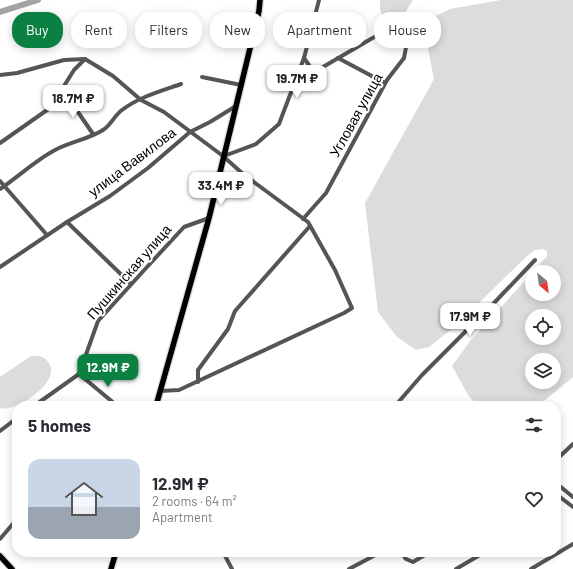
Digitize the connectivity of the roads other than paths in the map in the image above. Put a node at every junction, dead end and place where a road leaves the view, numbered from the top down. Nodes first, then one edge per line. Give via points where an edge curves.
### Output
1 (260, 0) edge
2 (319, 0) edge
3 (304, 58) junction
4 (338, 58) junction
5 (84, 59) junction
6 (0, 75) edge
7 (202, 77) dead end
8 (385, 83) junction
9 (181, 84) dead end
10 (241, 85) junction
11 (67, 96) junction
12 (141, 100) junction
13 (236, 106) junction
14 (190, 132) junction
15 (93, 134) junction
16 (0, 143) edge
17 (223, 156) junction
18 (0, 181) edge
19 (2, 188) edge
20 (209, 218) junction
21 (303, 219) junction
22 (67, 222) junction
23 (310, 226) junction
24 (47, 235) junction
25 (535, 260) dead end
26 (0, 267) edge
27 (131, 284) junction
28 (78, 374) junction
29 (198, 382) junction
30 (160, 391) junction
31 (42, 401) edge
32 (111, 401) edge
33 (157, 401) edge
34 (399, 401) edge
35 (12, 422) edge
36 (0, 432) edge
37 (573, 444) edge
38 (561, 455) edge
39 (561, 487) edge
40 (573, 497) edge
41 (561, 498) edge
42 (573, 507) edge
43 (12, 525) edge
44 (0, 539) edge
45 (573, 544) edge
46 (561, 551) edge
47 (0, 556) edge
48 (115, 557) edge
49 (226, 557) edge
50 (372, 557) edge
51 (405, 557) edge
52 (422, 557) edge
53 (476, 557) edge
54 (551, 557) edge
55 (12, 569) edge
56 (112, 569) edge
57 (232, 569) edge
58 (349, 569) edge
59 (456, 569) edge
60 (531, 569) edge

1 - 10 main road
2 - 3 street
3 - 4 street via 314,72
3 - 17 street via 279,124 256,144
4 - 8 street
4 - 8 street, Угловая улица via 412,15 404,58
5 - 6 street via 64,60
5 - 11 street via 64,86
5 - 12 street via 113,76
7 - 10 street
8 - 21 street, Угловая улица via 326,193
9 - 12 street
10 - 13 main road
11 - 15 street
11 - 16 street
12 - 14 street via 164,112
12 - 15 street via 114,116 108,127
13 - 14 street, улица Вавилова
13 - 17 main road
14 - 17 street
14 - 22 street, улица Вавилова via 110,196
15 - 19 street via 54,151
17 - 20 main road
17 - 21 street
18 - 19 street
19 - 24 street
20 - 27 street, Пушкинская улица via 184,227
20 - 30 main road
21 - 23 street
22 - 24 street, улица Вавилова
22 - 27 street
23 - 29 street via 235,312 228,329 198,370
23 - 29 street via 335,270 352,308
24 - 26 street, улица Вавилова
25 - 34 street
27 - 28 street, Пушкинская улица via 98,321
28 - 31 street
28 - 32 street
29 - 30 street via 179,390
30 - 33 main road
35 - 36 street
37 - 38 street
39 - 40 street
41 - 42 street
43 - 44 street
45 - 46 street
47 - 55 main road
48 - 56 main road
49 - 57 street
50 - 58 street
51 - 52 street via 413,562
53 - 59 street
54 - 60 street

